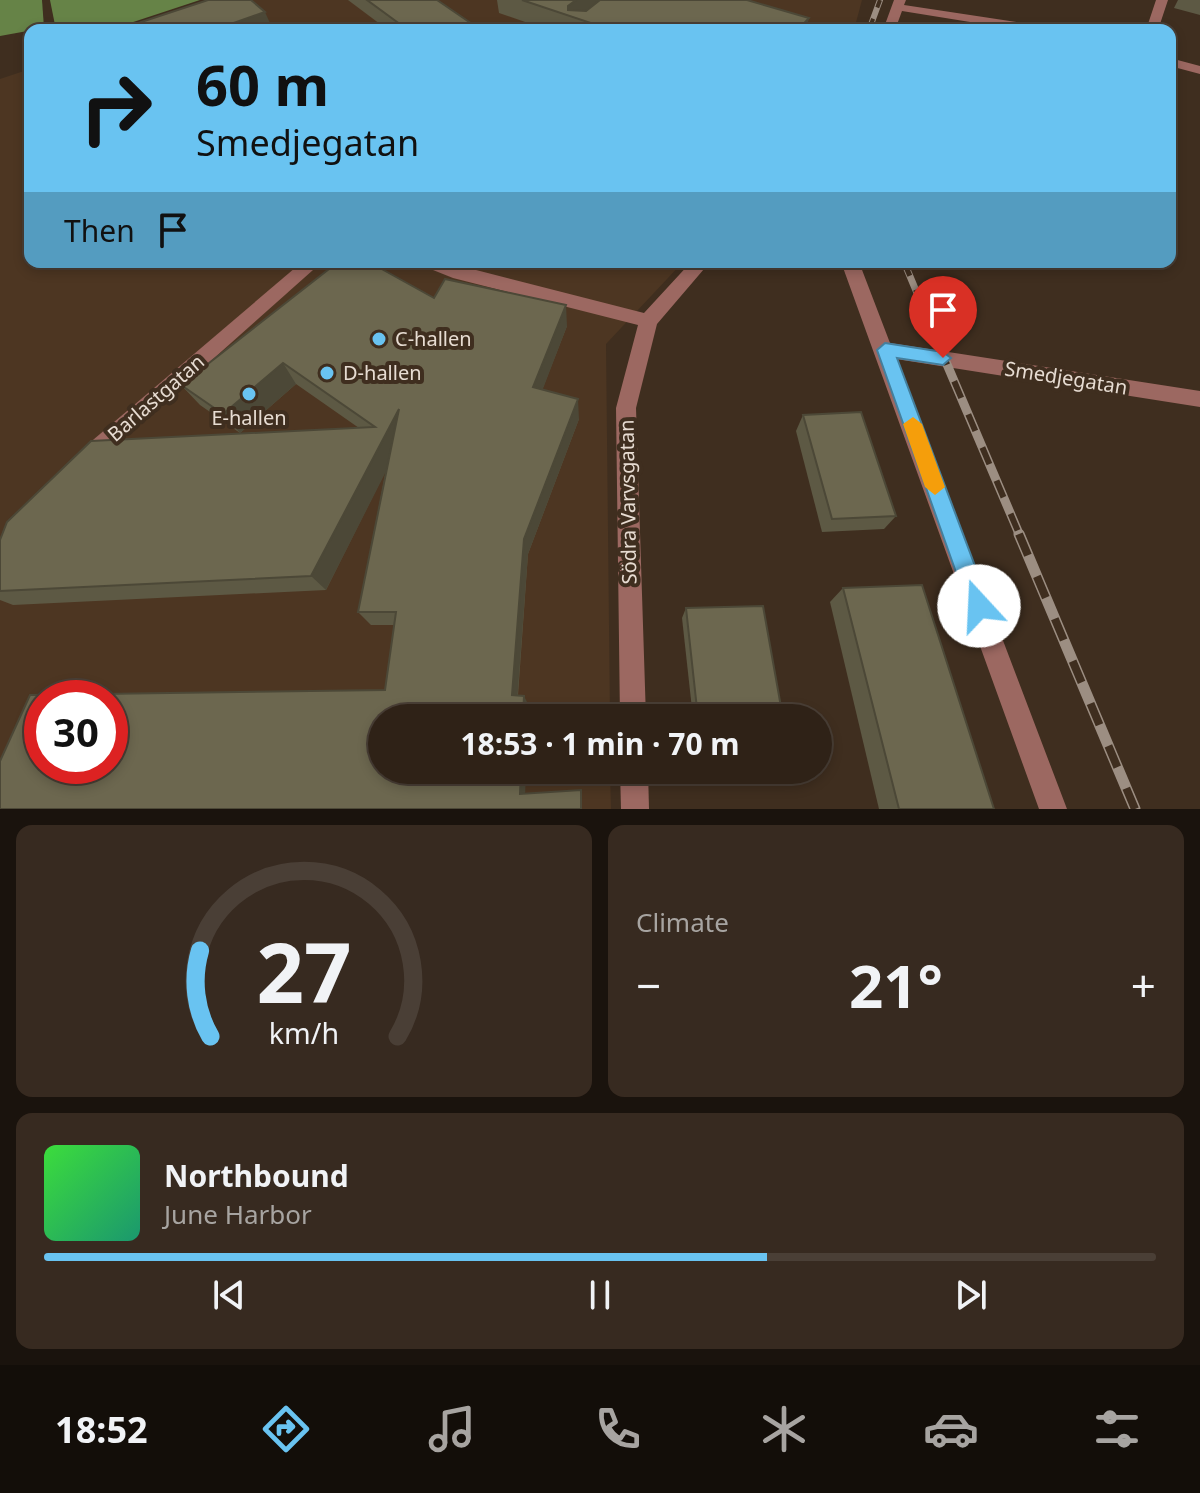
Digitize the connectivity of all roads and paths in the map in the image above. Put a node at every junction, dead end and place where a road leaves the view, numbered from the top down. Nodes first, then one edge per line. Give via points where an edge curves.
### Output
1 (1162, 0) edge
2 (899, 4) edge
3 (891, 24) edge
4 (1009, 24) edge
5 (1154, 24) edge
6 (1176, 64) edge
7 (1200, 70) edge
8 (306, 268) edge
9 (443, 268) edge
10 (696, 268) edge
11 (852, 268) edge
12 (648, 321) junction
13 (885, 350) junction
14 (1200, 399) edge
15 (72, 472) edge
16 (633, 704) edge
17 (634, 784) edge
18 (635, 809) edge
19 (1053, 809) edge

1 - 5 street
2 - 3 street
2 - 4 street
6 - 7 street
8 - 15 street, Barlastgatan
9 - 12 street
10 - 12 street, Södra Varvsgatan
11 - 13 street
12 - 16 street, Södra Varvsgatan via 626,408
13 - 14 street, Smedjegatan
13 - 19 street
17 - 18 street

